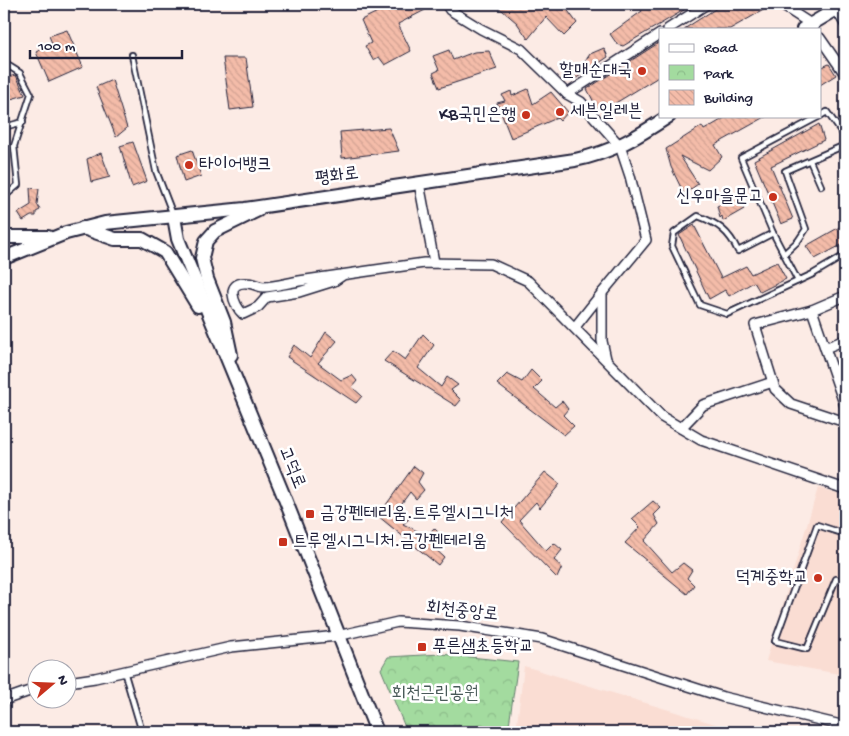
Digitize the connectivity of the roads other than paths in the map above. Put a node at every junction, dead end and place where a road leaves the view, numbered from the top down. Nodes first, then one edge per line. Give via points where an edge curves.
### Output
1 (707, 4) edge
2 (780, 4) edge
3 (451, 6) edge
4 (841, 6) edge
5 (845, 24) edge
6 (809, 27) edge
7 (670, 28) edge
8 (659, 35) edge
9 (822, 41) edge
10 (132, 56) dead end
11 (4, 63) edge
12 (845, 74) edge
13 (567, 94) junction
14 (822, 115) edge
15 (666, 118) edge
16 (816, 118) edge
17 (23, 122) junction
18 (4, 127) edge
19 (845, 138) edge
20 (845, 145) edge
21 (620, 146) junction
22 (810, 160) junction
23 (419, 183) junction
24 (821, 186) dead end
25 (4, 197) edge
26 (265, 206) junction
27 (174, 216) junction
28 (84, 228) junction
29 (773, 233) junction
30 (4, 234) edge
31 (53, 237) junction
32 (784, 254) junction
33 (845, 255) edge
34 (4, 258) edge
35 (434, 262) junction
36 (344, 275) junction
37 (798, 280) junction
38 (602, 293) junction
39 (845, 296) edge
40 (812, 310) junction
41 (575, 326) junction
42 (845, 340) edge
43 (220, 344) junction
44 (825, 348) junction
45 (606, 359) junction
46 (841, 379) edge
47 (235, 380) junction
48 (773, 382) junction
49 (845, 406) edge
50 (845, 422) edge
51 (682, 428) junction
52 (845, 489) edge
53 (845, 534) edge
54 (845, 582) edge
55 (337, 636) junction
56 (124, 671) junction
57 (78, 680) edge
58 (28, 692) edge
59 (4, 700) edge
60 (845, 726) edge
61 (377, 731) edge
62 (142, 732) edge

1 - 7 street
2 - 6 street
3 - 13 street via 480,29 521,49
4 - 5 street
4 - 6 main road
8 - 13 street
9 - 12 street
10 - 27 lane via 156,171
11 - 17 lane via 20,73 32,94
13 - 21 street via 581,102
14 - 19 lane via 827,112
15 - 21 main road, 평화로
16 - 29 lane via 741,158
17 - 18 lane
17 - 25 lane via 14,146 18,185
20 - 22 lane
21 - 23 main road, 평화로 via 566,162
21 - 38 street via 646,240
22 - 24 lane
22 - 32 lane via 785,171 806,229
23 - 26 main road, 평화로
23 - 35 street
26 - 27 main road, 평화로
26 - 47 main road via 215,231 206,241 202,258 224,322
27 - 28 main road, 평화로
27 - 43 main road, 고덕로 via 176,235
28 - 31 main road, 평화로
28 - 43 main road via 114,238 142,239 165,252
29 - 32 lane
29 - 37 lane via 738,251 718,223 698,216 674,233 672,246 700,305 727,314
30 - 31 main road via 10,237
31 - 34 main road, 평화로
32 - 37 lane
33 - 37 lane
35 - 36 street
35 - 41 street via 491,264 528,281
36 - 36 street via 262,287 238,284 232,297 235,306 244,314 258,307 267,297 298,292
38 - 41 street
38 - 45 street via 602,341
39 - 40 street
40 - 44 street
40 - 48 street via 755,325
41 - 45 street
42 - 44 street
43 - 47 main road, 고덕로
44 - 46 street
45 - 51 street via 662,417
46 - 49 street
47 - 55 main road, 고덕로
48 - 50 street via 775,389 791,404
48 - 51 street via 703,405
51 - 52 street via 701,440
53 - 54 lane via 817,526 775,641 807,650 836,580
55 - 56 street, 회천중앙로 via 231,647
55 - 60 street, 회천중앙로 via 398,622 460,626 542,639 723,697
55 - 61 main road, 고덕로
56 - 57 street, 회천중앙로
56 - 62 lane
58 - 59 street

